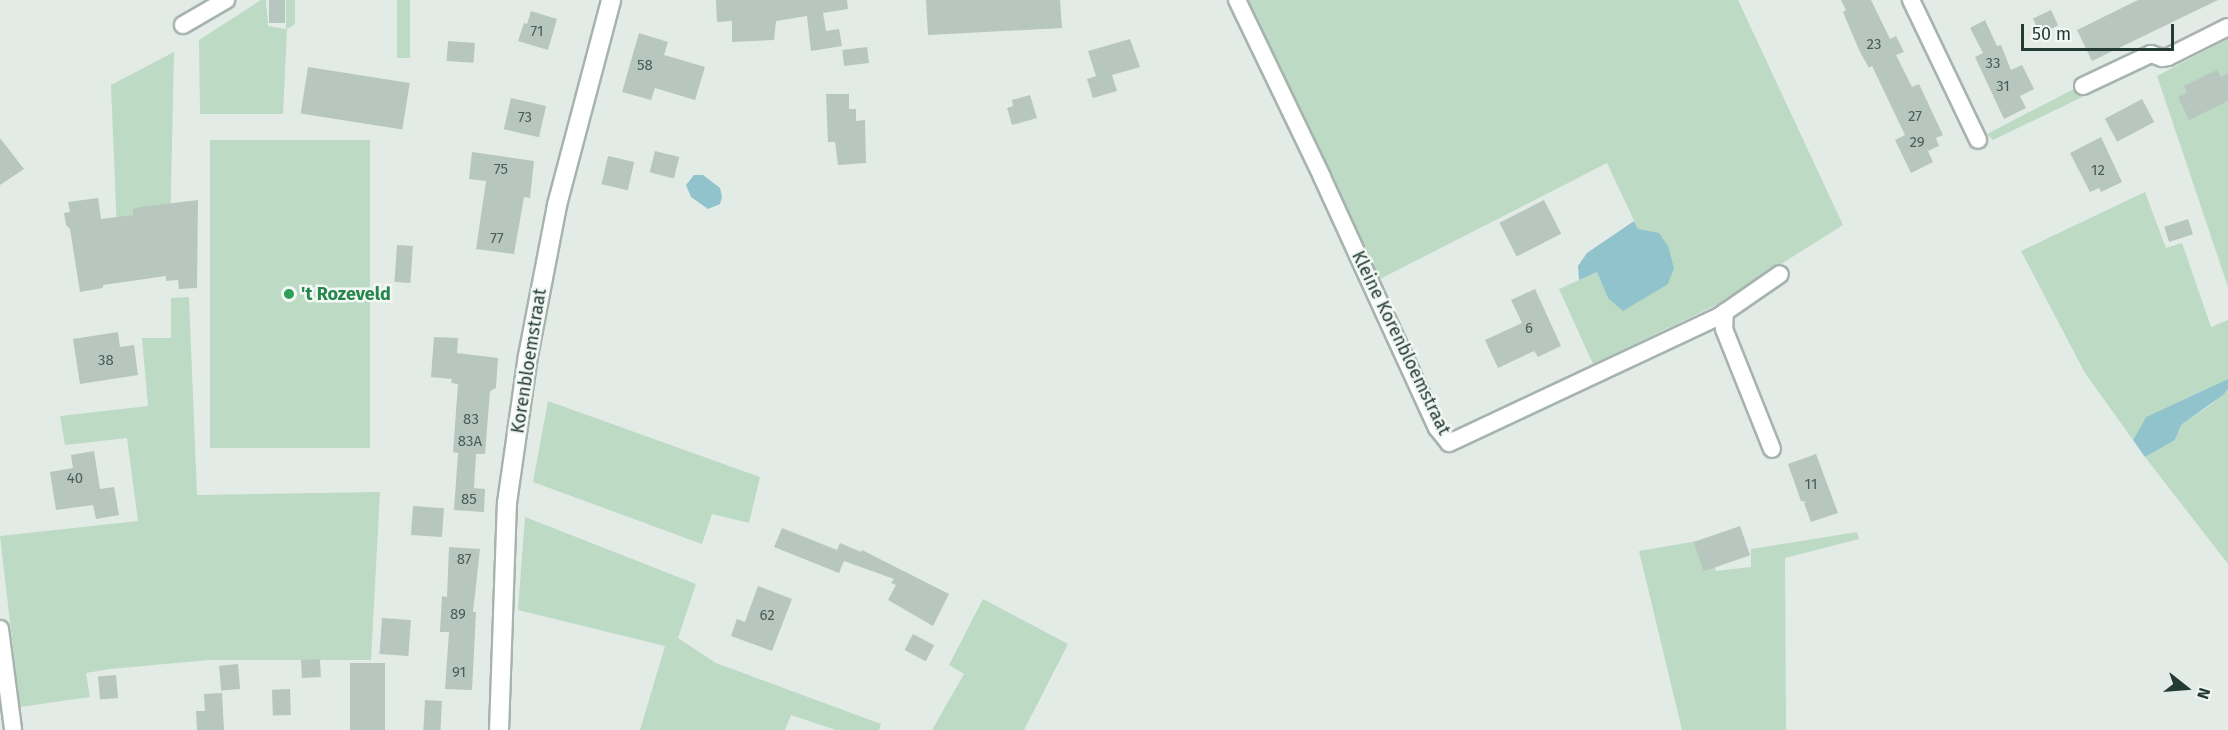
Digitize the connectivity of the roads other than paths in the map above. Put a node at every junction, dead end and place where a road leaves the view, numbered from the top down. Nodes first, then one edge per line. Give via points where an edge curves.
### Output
1 (226, 0) edge
2 (611, 0) edge
3 (1236, 0) edge
4 (1911, 0) edge
5 (183, 25) dead end
6 (2228, 27) edge
7 (2083, 86) dead end
8 (1978, 140) dead end
9 (1779, 274) dead end
10 (1725, 312) junction
11 (1772, 449) dead end
12 (0, 629) edge
13 (4, 699) edge
14 (13, 729) edge
15 (499, 730) edge

1 - 5 street
2 - 15 street, Korenbloemstraat via 557,205 528,356 507,503
3 - 10 street, Kleine Korenbloemstraat via 1437,428 1449,443
4 - 8 street
6 - 7 street via 2168,57 2151,54
9 - 10 street
10 - 11 street via 1724,329
12 - 13 street
13 - 14 street

